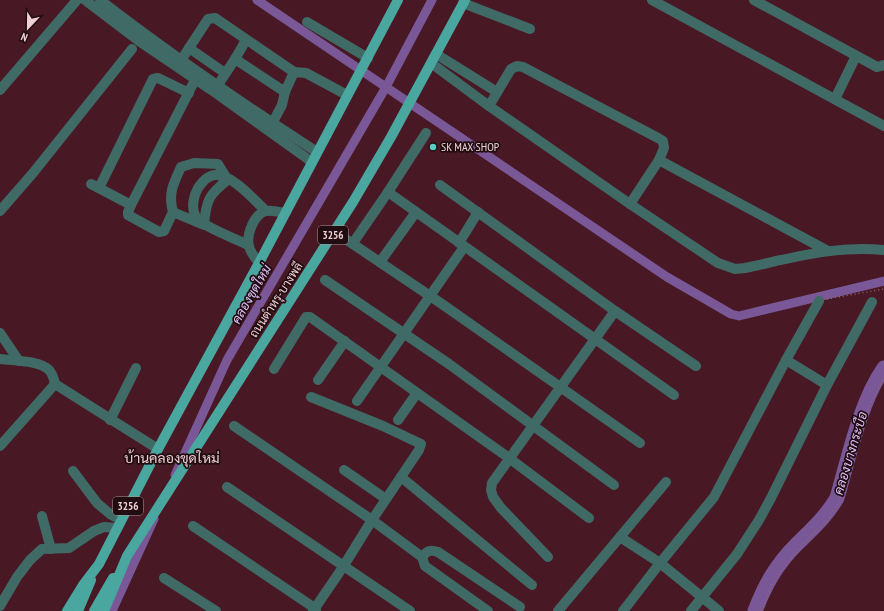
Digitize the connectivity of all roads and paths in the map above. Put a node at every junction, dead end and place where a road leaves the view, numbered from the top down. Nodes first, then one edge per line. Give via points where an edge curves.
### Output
1 (77, 0) edge
2 (85, 0) edge
3 (100, 0) edge
4 (398, 0) edge
5 (652, 0) edge
6 (754, 0) edge
7 (464, 1) edge
8 (307, 22) dead end
9 (530, 29) dead end
10 (246, 40) junction
11 (189, 48) junction
12 (132, 49) dead end
13 (856, 56) junction
14 (367, 58) junction
15 (434, 58) junction
16 (235, 60) junction
17 (179, 64) junction
18 (882, 68) edge
19 (294, 72) junction
20 (226, 73) junction
21 (195, 80) junction
22 (218, 85) junction
23 (0, 90) edge
24 (285, 92) junction
25 (497, 92) junction
26 (189, 93) junction
27 (347, 95) junction
28 (835, 99) junction
29 (489, 106) junction
30 (273, 122) junction
31 (884, 126) edge
32 (426, 133) dead end
33 (318, 152) junction
34 (659, 160) junction
35 (312, 162) junction
36 (227, 178) junction
37 (440, 184) dead end
38 (388, 192) junction
39 (630, 204) junction
40 (131, 205) junction
41 (0, 211) edge
42 (266, 211) junction
43 (173, 212) junction
44 (416, 212) junction
45 (478, 212) junction
46 (285, 213) junction
47 (204, 225) junction
48 (334, 232) junction
49 (353, 244) junction
50 (248, 245) junction
51 (462, 245) junction
52 (826, 250) junction
53 (884, 250) edge
54 (380, 262) junction
55 (259, 263) junction
56 (325, 280) dead end
57 (884, 290) edge
58 (430, 296) junction
59 (819, 301) joint
60 (872, 302) dead end
61 (615, 311) junction
62 (0, 333) edge
63 (404, 333) junction
64 (596, 339) junction
65 (345, 342) junction
66 (0, 360) edge
67 (786, 360) junction
68 (19, 361) junction
69 (696, 366) dead end
70 (380, 367) junction
71 (136, 368) dead end
72 (274, 369) dead end
73 (884, 377) edge
74 (318, 380) dead end
75 (55, 384) junction
76 (827, 385) junction
77 (560, 387) junction
78 (417, 393) junction
79 (674, 395) dead end
80 (311, 397) dead end
81 (357, 401) dead end
82 (110, 420) junction
83 (398, 420) dead end
84 (533, 425) junction
85 (234, 426) dead end
86 (640, 443) dead end
87 (0, 446) edge
88 (158, 449) junction
89 (509, 458) junction
90 (344, 470) dead end
91 (73, 471) dead end
92 (401, 477) junction
93 (666, 482) dead end
94 (614, 485) dead end
95 (227, 487) dead end
96 (386, 499) junction
97 (42, 516) dead end
98 (589, 518) dead end
99 (372, 520) junction
100 (119, 524) junction
101 (193, 526) dead end
102 (620, 537) junction
103 (51, 549) junction
104 (127, 556) junction
105 (422, 557) junction
106 (548, 557) dead end
107 (660, 563) junction
108 (98, 564) junction
109 (343, 567) junction
110 (164, 578) dead end
111 (532, 585) dead end
112 (702, 596) junction
113 (0, 606) edge
114 (520, 607) dead end
115 (314, 610) edge
116 (67, 611) edge
117 (78, 611) edge
118 (94, 611) edge
119 (104, 611) edge
120 (216, 611) edge
121 (410, 611) edge
122 (488, 611) edge
123 (558, 611) edge
124 (623, 611) edge
125 (691, 611) edge
126 (719, 611) edge
127 (762, 611) edge

1 - 23 street
2 - 17 street via 139,42
3 - 17 street
4 - 14 main road, 3256
5 - 28 street
6 - 13 street
7 - 9 street
7 - 15 main road, ถนนตำหรุ-บางพลี / 3256
8 - 14 street
10 - 11 street via 215,18 211,18
10 - 16 street
10 - 19 street
11 - 17 street
11 - 20 street
12 - 41 street
13 - 18 street
13 - 28 street
14 - 27 main road, 3256
15 - 25 street
15 - 29 street
15 - 48 main road, ถนนตำหรุ-บางพลี / 3256 via 402,118
16 - 20 street
16 - 24 street
17 - 21 street
17 - 22 street
19 - 24 street
19 - 27 street via 306,73
20 - 22 street
21 - 26 street
21 - 35 street
22 - 30 street
24 - 30 street via 282,105
25 - 29 street
25 - 34 street via 511,69 522,67 663,141 664,148
26 - 40 street
26 - 40 street via 158,78 154,79 95,186
27 - 33 main road, 3256
28 - 31 street
29 - 39 street
30 - 33 street
32 - 38 street
33 - 35 main road, 3256
34 - 39 street
34 - 52 street
35 - 46 main road, 3256
36 - 42 street
36 - 43 street via 218,164 194,162 181,167 172,186 170,201
36 - 47 street via 214,190 206,207
36 - 47 street via 216,174 206,178 197,189 193,203 195,216
37 - 45 street
38 - 44 street
38 - 49 street
39 - 52 street via 718,263 735,269
40 - 43 street via 128,212 130,217 159,232 164,231
42 - 46 street
42 - 50 street via 259,215 251,227
43 - 47 street
44 - 51 street
44 - 54 street
45 - 51 street
45 - 61 street
46 - 55 main road, 3256
47 - 50 street
48 - 49 street
48 - 104 main road, ถนนตำหรุ-บางพลี / 3256
49 - 54 street
50 - 55 street
51 - 58 street
51 - 64 street
52 - 53 street
54 - 58 street
55 - 88 main road, 3256
56 - 63 street
57 - 59 path
58 - 63 street
58 - 77 street
59 - 67 street
60 - 76 street
61 - 64 street
61 - 69 street
62 - 68 street
63 - 70 street
63 - 84 street
64 - 77 street
64 - 79 street
65 - 70 street
65 - 72 street via 310,317 306,317
65 - 74 street
66 - 68 street
67 - 76 street
67 - 107 street via 714,497
68 - 75 street via 43,365 50,371
70 - 78 street
70 - 81 street
71 - 82 street
73 - 127 path via 870,404 839,503 827,521 805,542 777,576
75 - 82 street
75 - 87 street
76 - 112 street via 758,520 737,554
77 - 84 street
77 - 86 street
78 - 83 street
78 - 89 street
80 - 92 street via 420,443 421,446
82 - 88 street
84 - 89 street
84 - 94 street
85 - 99 street
88 - 100 main road, 3256
89 - 98 street
89 - 106 street via 492,482 493,497
90 - 96 street
91 - 100 street via 97,503
92 - 96 street
92 - 111 street
93 - 102 street
95 - 109 street
96 - 99 street
97 - 103 street
99 - 105 street
99 - 109 street
100 - 103 street via 94,531 69,548
100 - 108 main road, 3256
101 - 115 street
102 - 107 street
102 - 123 street
103 - 113 street via 42,549 30,560
104 - 118 main road, 3256
104 - 119 main road, ถนนตำหรุ-บางพลี / 3256
105 - 114 street via 429,550 438,552
105 - 122 street via 425,566
107 - 112 street
107 - 124 street
108 - 116 main road, 3256
108 - 117 main road, 3256
109 - 115 street
109 - 121 street
110 - 120 street
112 - 125 street
112 - 126 street

